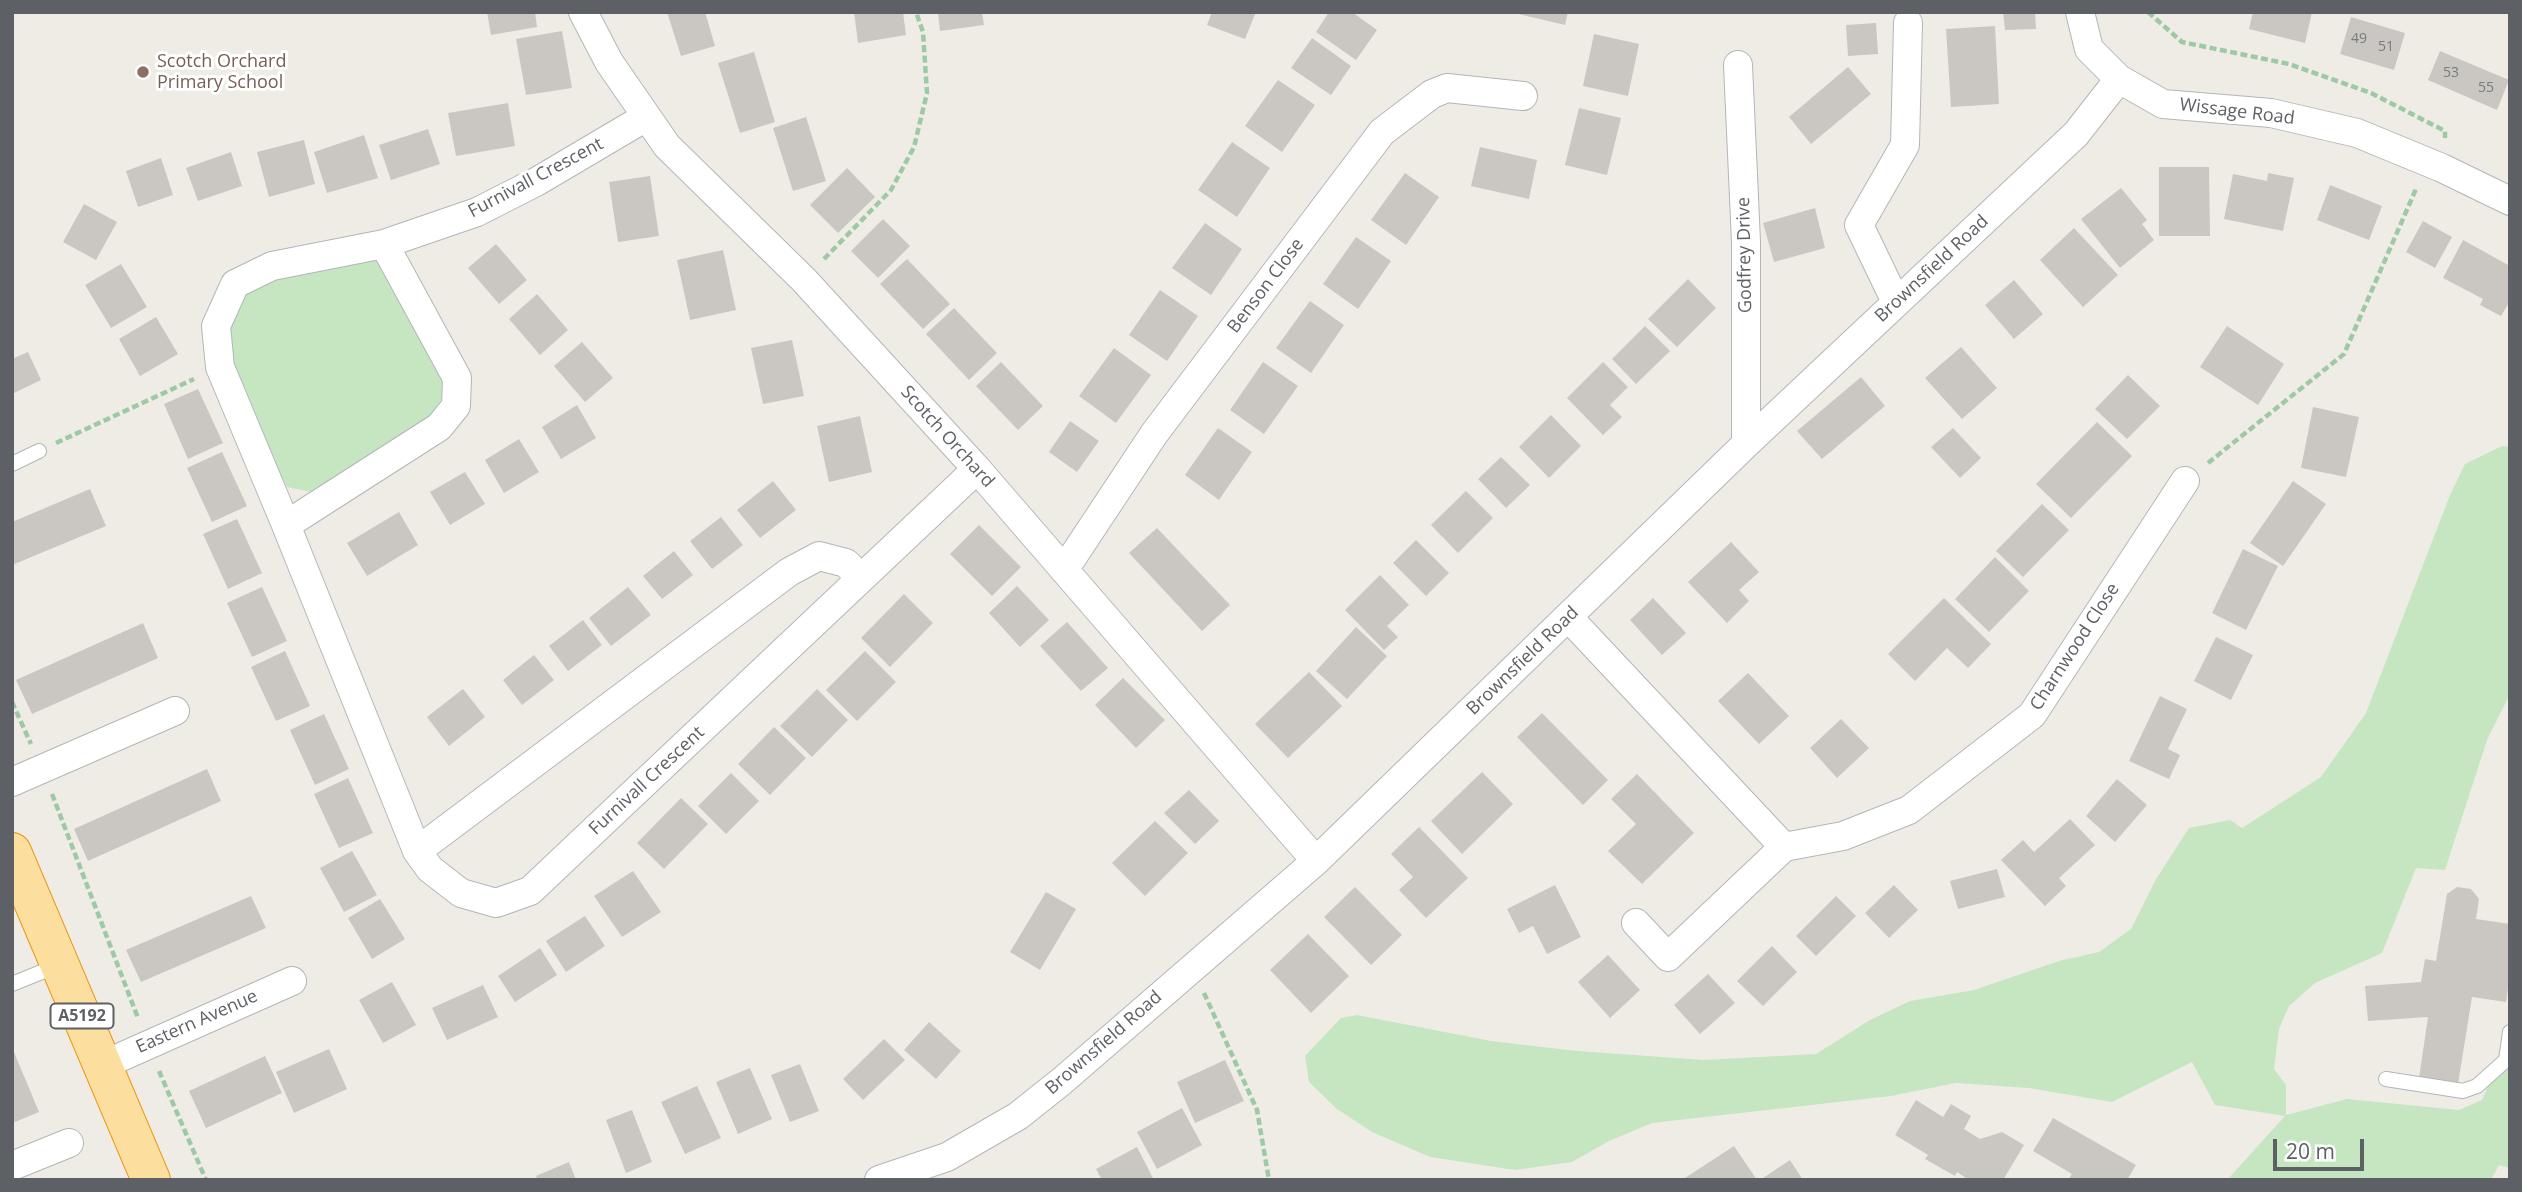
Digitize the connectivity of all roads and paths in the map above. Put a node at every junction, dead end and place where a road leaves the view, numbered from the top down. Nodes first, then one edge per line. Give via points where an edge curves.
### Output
1 (583, 12) edge
2 (916, 12) edge
3 (2080, 12) edge
4 (2148, 12) edge
5 (1908, 23) dead end
6 (1738, 65) dead end
7 (2119, 79) junction
8 (1523, 96) dead end
9 (646, 117) junction
10 (2442, 168) junction
11 (2510, 201) edge
12 (384, 244) junction
13 (804, 280) junction
14 (1896, 302) junction
15 (220, 367) junction
16 (1746, 444) junction
17 (40, 451) joint
18 (12, 464) edge
19 (977, 469) junction
20 (2185, 481) joint
21 (286, 525) junction
22 (1064, 570) junction
23 (861, 578) junction
24 (1569, 618) junction
25 (12, 702) edge
26 (175, 711) dead end
27 (42, 769) junction
28 (12, 782) edge
29 (1784, 847) junction
30 (417, 851) junction
31 (12, 852) edge
32 (1316, 860) junction
33 (1636, 923) dead end
34 (60, 965) junction
35 (1192, 967) junction
36 (292, 981) dead end
37 (12, 984) edge
38 (2510, 1032) edge
39 (148, 1043) junction
40 (2508, 1062) edge
41 (103, 1065) junction
42 (2386, 1079) dead end
43 (69, 1143) dead end
44 (12, 1166) edge
45 (151, 1180) edge
46 (206, 1180) edge
47 (879, 1180) edge
48 (1269, 1180) edge

1 - 9 street, Scotch Orchard
2 - 13 path via 923,32 927,93 914,146 891,190
3 - 7 street, Wissage Road via 2089,49
4 - 10 path via 2182,42 2290,64 2371,93 2445,131
5 - 14 street via 1905,145 1859,225
6 - 16 street, Godfrey Drive via 1746,242
7 - 10 street, Wissage Road via 2163,104 2295,118 2357,133
7 - 14 street, Brownsfield Road via 2076,134
8 - 22 street, Benson Close via 1447,88 1382,132 1154,435
9 - 12 street, Furnivall Crescent via 477,212
9 - 13 street, Scotch Orchard via 667,146
10 - 11 street, Wissage Road
10 - 20 path via 2420,180 2344,354
12 - 15 street, Furnivall Crescent via 272,265 235,284 216,326
12 - 21 street via 457,378 456,405 439,427
13 - 19 street, Scotch Orchard
14 - 16 street, Brownsfield Road
15 - 17 path
15 - 21 street, Furnivall Crescent
16 - 24 street, Brownsfield Road
17 - 18 lane
19 - 22 street, Scotch Orchard
19 - 23 street, Furnivall Crescent
20 - 29 street, Charnwood Close via 2032,715 1909,810 1843,836
21 - 30 street, Furnivall Crescent
22 - 32 street, Scotch Orchard
23 - 30 street via 846,563 819,556 789,572
23 - 30 street, Furnivall Crescent via 530,891 496,903 461,893 430,869
24 - 29 street
24 - 32 street, Brownsfield Road
25 - 27 path
26 - 27 street
27 - 28 street
27 - 39 path
29 - 33 street via 1668,957
31 - 34 highway, A5192
32 - 35 street, Brownsfield Road
34 - 37 lane
34 - 41 highway, A5192
35 - 47 street, Brownsfield Road via 1018,1116 947,1157
35 - 48 path via 1257,1110
36 - 39 street, Eastern Avenue
38 - 40 lane
39 - 41 street, Eastern Avenue
39 - 46 path
40 - 42 lane via 2463,1091
41 - 45 highway, A5192
43 - 44 street

